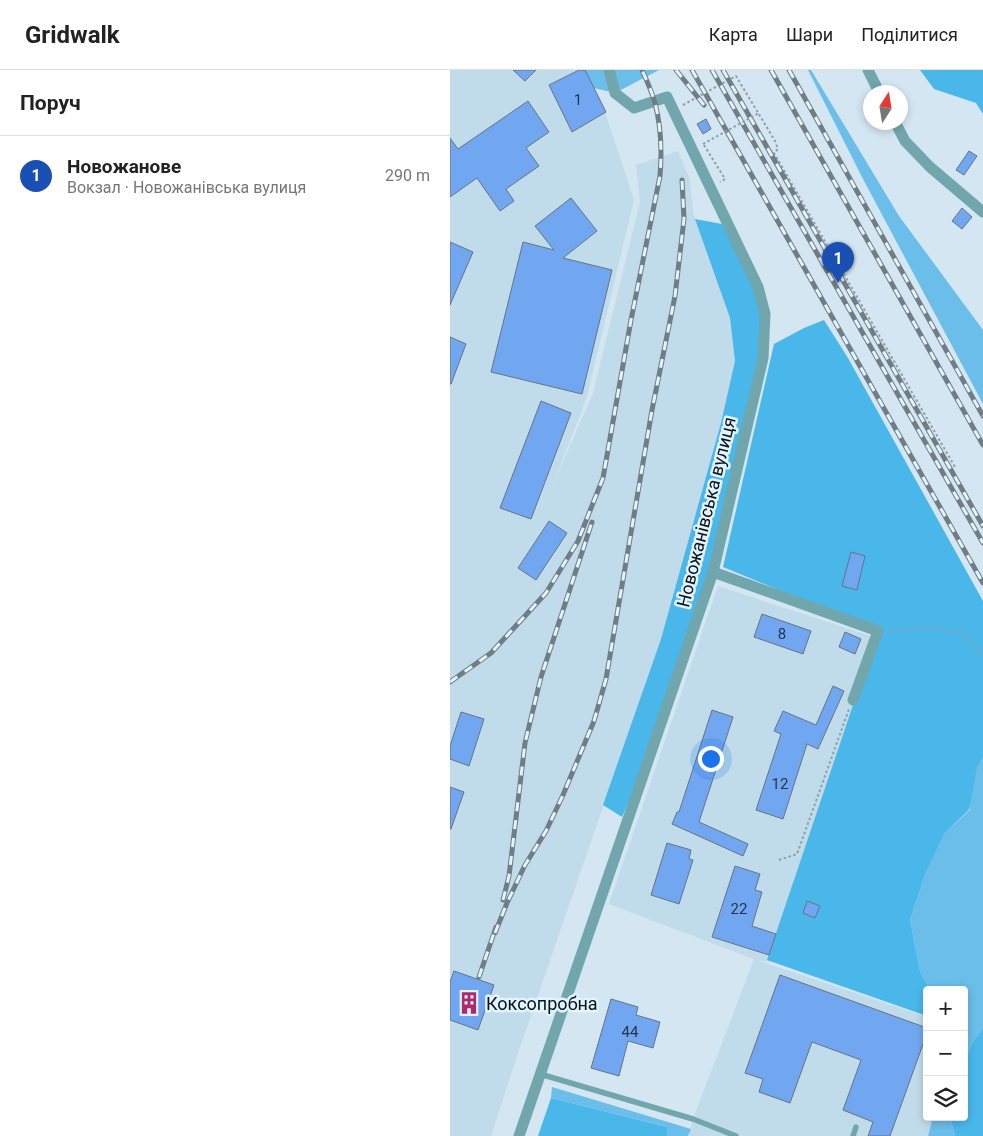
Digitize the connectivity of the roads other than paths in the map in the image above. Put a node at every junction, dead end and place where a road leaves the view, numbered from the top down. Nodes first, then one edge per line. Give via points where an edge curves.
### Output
1 (608, 70) edge
2 (868, 70) edge
3 (876, 85) edge
4 (899, 130) edge
5 (983, 212) edge
6 (713, 572) junction
7 (853, 700) road end
8 (540, 1074) junction
9 (856, 1127) dead end
10 (519, 1136) edge
11 (736, 1136) edge
12 (853, 1136) edge

1 - 6 street, Новожанівська вулиця via 615,93 634,108 667,97 758,287 765,314 763,358
2 - 3 street
4 - 5 street via 905,141 930,167
6 - 7 street via 878,631
6 - 8 street, Новожанівська вулиця
8 - 10 street, Новожанівська вулиця
8 - 11 lane via 693,1119
9 - 12 lane

